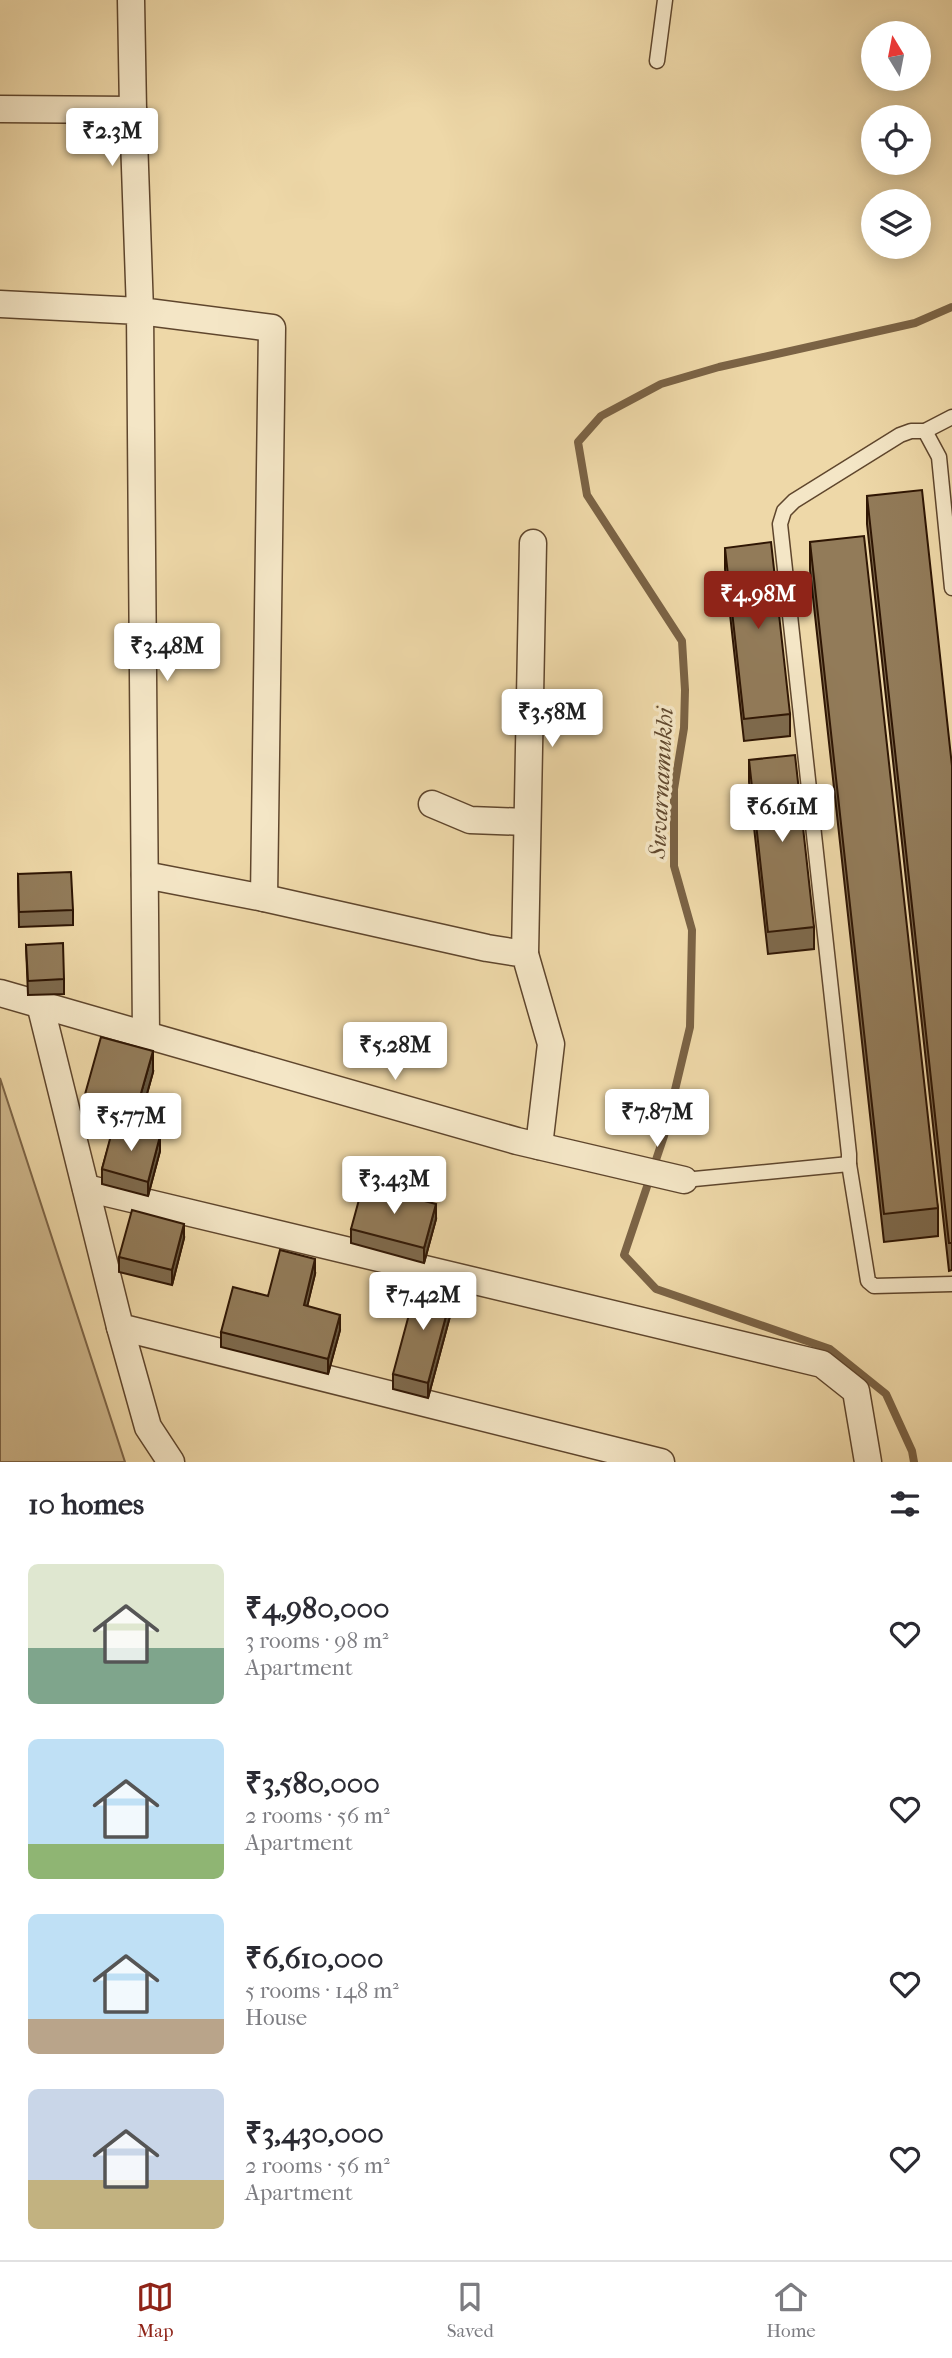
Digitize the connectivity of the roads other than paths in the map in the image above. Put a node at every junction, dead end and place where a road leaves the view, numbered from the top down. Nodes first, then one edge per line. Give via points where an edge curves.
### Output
1 (131, 0) edge
2 (665, 0) edge
3 (657, 61) dead end
4 (0, 109) edge
5 (133, 110) junction
6 (0, 304) edge
7 (140, 312) junction
8 (952, 416) edge
9 (925, 431) junction
10 (533, 543) dead end
11 (952, 588) edge
12 (432, 804) dead end
13 (527, 822) junction
14 (145, 875) junction
15 (264, 898) junction
16 (525, 954) junction
17 (0, 993) edge
18 (40, 1004) junction
19 (146, 1035) junction
20 (539, 1146) junction
21 (849, 1164) junction
22 (676, 1178) joint
23 (86, 1188) junction
24 (952, 1284) edge
25 (120, 1327) junction
26 (171, 1462) edge
27 (661, 1462) edge
28 (869, 1462) edge

1 - 5 street
2 - 3 lane
4 - 5 street
5 - 7 street
6 - 7 street
7 - 14 street
7 - 15 street via 272,328
8 - 9 lane
9 - 11 lane via 939,457
9 - 21 lane via 900,435 794,501 780,524
10 - 13 street
12 - 13 street via 470,820
13 - 16 street
14 - 15 street
14 - 19 street
15 - 16 street
16 - 20 street via 551,1044
17 - 18 street
18 - 19 street
18 - 23 street
19 - 20 street
20 - 22 street
21 - 22 lane
21 - 24 lane via 870,1284
23 - 25 street
23 - 28 street via 822,1364 856,1391
25 - 26 street via 148,1427
25 - 27 street

